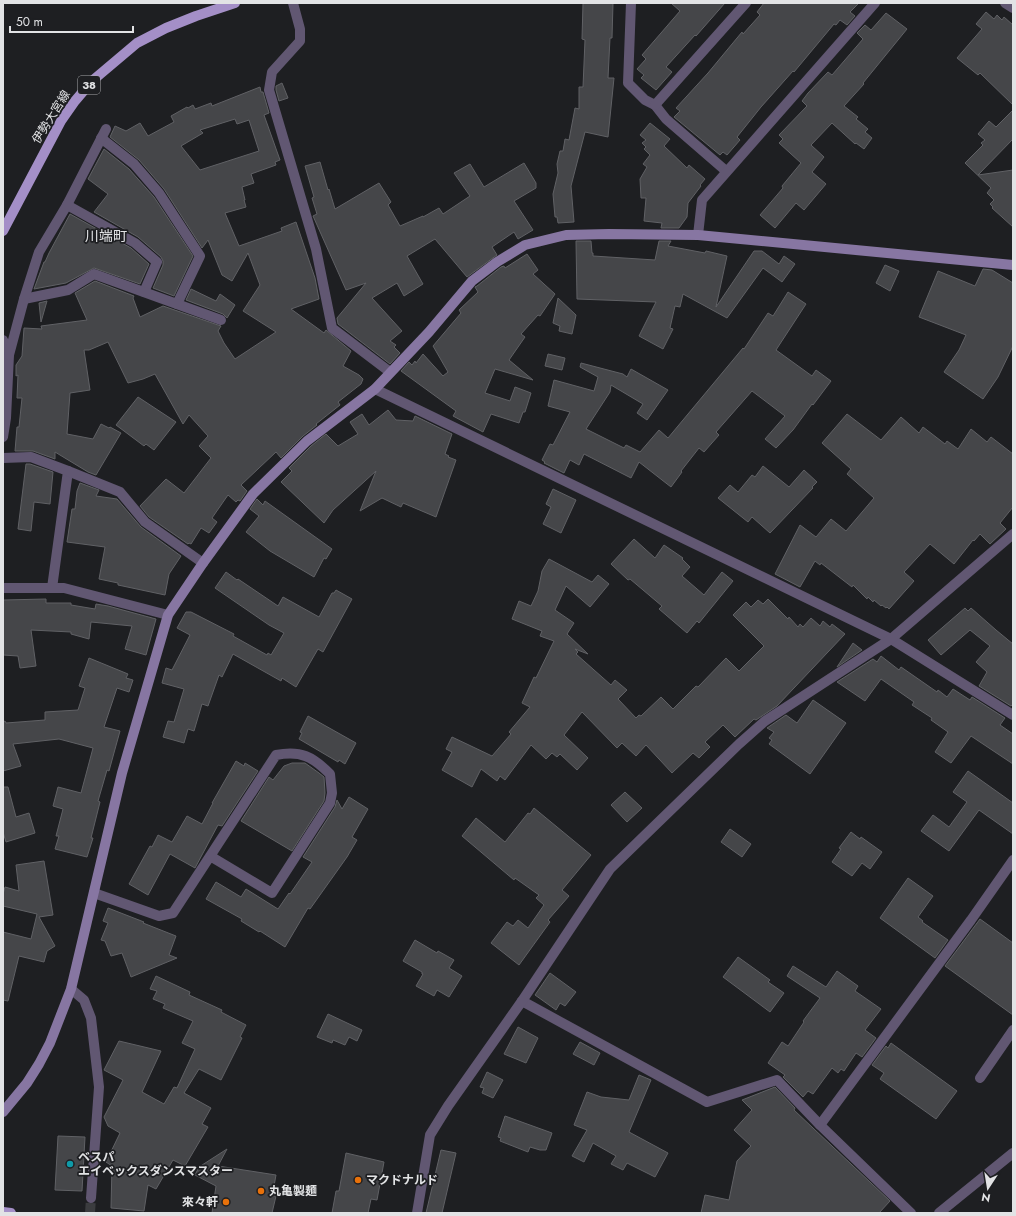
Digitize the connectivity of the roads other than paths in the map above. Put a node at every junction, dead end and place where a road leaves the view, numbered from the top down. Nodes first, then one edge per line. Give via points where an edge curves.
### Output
1 (235, 3) edge
2 (293, 3) edge
3 (631, 3) edge
4 (746, 3) edge
5 (875, 3) edge
6 (1005, 3) edge
7 (1013, 8) edge
8 (655, 105) junction
9 (726, 171) junction
10 (67, 205) junction
11 (3, 230) edge
12 (698, 235) junction
13 (1013, 265) edge
14 (144, 292) junction
15 (24, 299) junction
16 (178, 304) junction
17 (221, 320) dead end
18 (3, 340) edge
19 (10, 355) junction
20 (390, 372) junction
21 (374, 389) junction
22 (3, 437) edge
23 (3, 458) edge
24 (68, 471) junction
25 (1013, 534) edge
26 (203, 563) junction
27 (3, 588) edge
28 (52, 588) junction
29 (168, 615) junction
30 (891, 639) junction
31 (1013, 715) edge
32 (210, 856) junction
33 (1013, 860) edge
34 (94, 893) junction
35 (71, 989) junction
36 (522, 1001) junction
37 (1013, 1030) edge
38 (980, 1078) dead end
39 (3, 1112) edge
40 (820, 1125) junction
41 (1013, 1153) edge
42 (91, 1198) tunnel mouth
43 (3, 1212) edge
44 (11, 1213) edge
45 (417, 1213) edge
46 (911, 1213) edge
47 (939, 1213) edge

1 - 11 main road, 伊勢大宮線 / 38 via 166,28 137,43 92,81 61,121
2 - 20 street via 300,29 300,42 272,72 269,90 316,249 332,328
3 - 8 street via 628,83 645,100
4 - 8 street
5 - 9 street
6 - 7 street
8 - 9 street via 666,119
9 - 12 street via 702,200
10 - 14 street via 135,243 157,262
10 - 15 street via 39,252
10 - 16 street via 103,133 159,193 200,256
12 - 13 street
12 - 20 street via 566,235 525,245 472,281 429,332
14 - 15 street via 94,274 68,290
14 - 16 street
15 - 19 street
16 - 17 street
18 - 19 street
19 - 22 street
20 - 21 street
21 - 26 street via 307,441 253,494
21 - 30 street
23 - 24 street via 31,457
24 - 26 street via 120,492 145,522
24 - 28 street
25 - 30 street
26 - 29 street
27 - 28 street
28 - 29 street via 64,588
29 - 34 street via 122,773
30 - 31 street
30 - 36 street via 765,721 610,868
32 - 32 street via 276,756 287,753 305,755 330,774 330,803 272,893
32 - 34 street via 173,913 159,916
33 - 40 street
34 - 35 street
35 - 39 street via 39,1064
35 - 42 street via 84,1000 91,1018 98,1087
36 - 40 street via 707,1102 777,1080
36 - 45 street via 430,1135
37 - 38 street
40 - 46 street
41 - 47 street
43 - 44 main road

